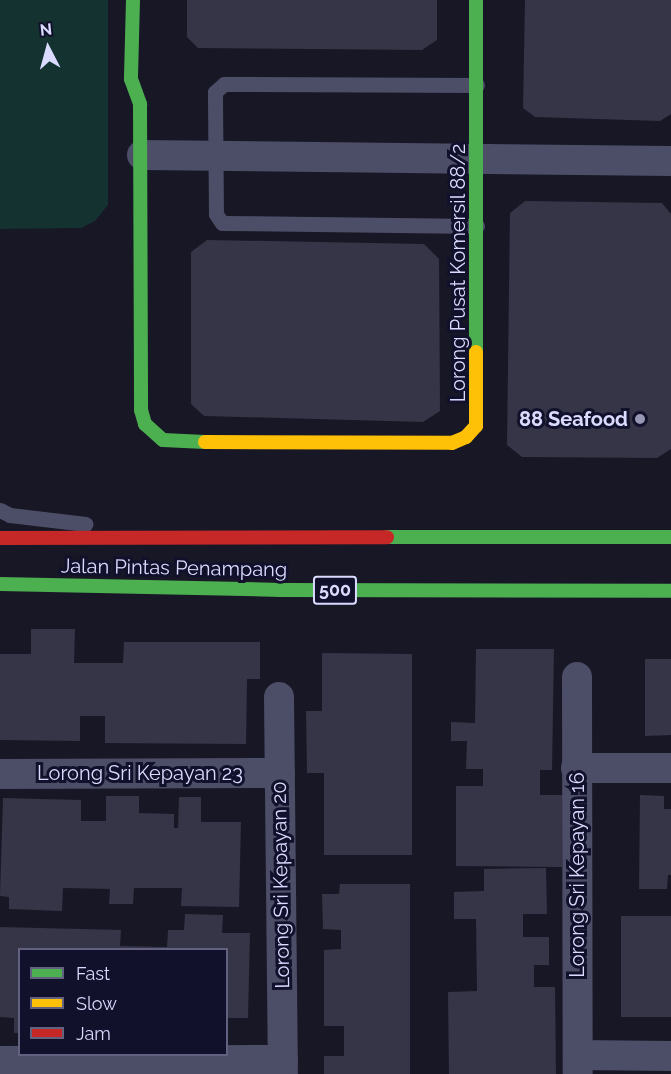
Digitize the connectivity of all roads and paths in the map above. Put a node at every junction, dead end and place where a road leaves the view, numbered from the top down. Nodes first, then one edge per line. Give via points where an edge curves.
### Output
1 (133, 0) edge
2 (476, 0) edge
3 (477, 85) junction
4 (142, 155) junction
5 (215, 157) junction
6 (477, 161) junction
7 (671, 161) edge
8 (477, 226) junction
9 (0, 510) edge
10 (671, 537) edge
11 (0, 538) edge
12 (114, 538) junction
13 (0, 584) edge
14 (671, 591) edge
15 (577, 677) dead end
16 (279, 697) dead end
17 (576, 768) junction
18 (671, 768) edge
19 (280, 773) junction
20 (0, 774) edge
21 (671, 1056) edge
22 (0, 1061) edge
23 (578, 1064) edge
24 (283, 1067) edge

1 - 4 main road, Lorong Pusat Komersil 88/2 via 131,79 140,104
2 - 3 main road, Lorong Pusat Komersil 88/2
3 - 5 lane via 224,84 215,92
3 - 6 main road, Lorong Pusat Komersil 88/2
4 - 5 street
4 - 8 main road, Lorong Pusat Komersil 88/2 via 141,396 145,424 163,440 452,443 466,437 476,426 478,410
5 - 6 street
5 - 8 lane via 216,214 222,223
6 - 7 street
6 - 8 main road, Lorong Pusat Komersil 88/2
9 - 12 lane via 10,515 86,524
10 - 12 main road, Jalan Pintas Penampang
11 - 12 main road, Jalan Pintas Penampang
13 - 14 main road, Jalan Pintas Penampang / 500 via 282,590
15 - 17 street, Lorong Sri Kepayan 16
16 - 19 street, Lorong Sri Kepayan 20
17 - 18 street
17 - 23 street, Lorong Sri Kepayan 16
19 - 20 street, Lorong Sri Kepayan 23
19 - 24 street, Lorong Sri Kepayan 20
21 - 23 street
22 - 24 street

